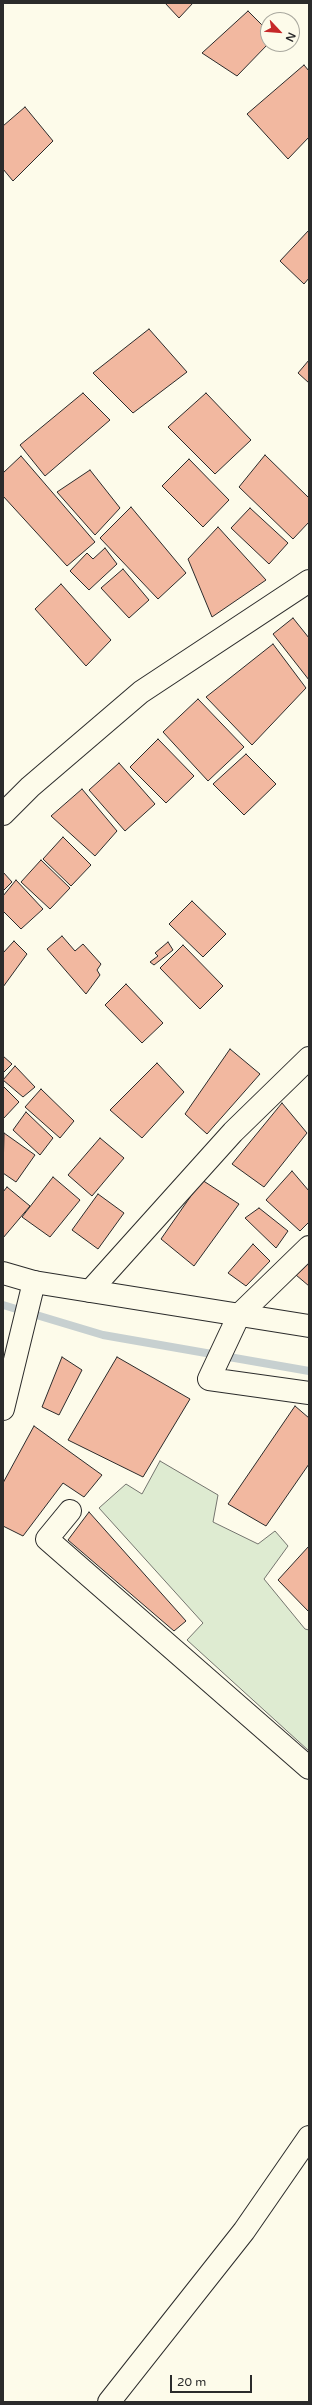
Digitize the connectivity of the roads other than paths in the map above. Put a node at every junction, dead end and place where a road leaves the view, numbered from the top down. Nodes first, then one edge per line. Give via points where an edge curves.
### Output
1 (309, 581) edge
2 (3, 814) edge
3 (309, 1058) edge
4 (309, 1247) edge
5 (3, 1272) edge
6 (32, 1290) junction
7 (90, 1291) junction
8 (239, 1315) junction
9 (309, 1326) edge
10 (309, 1393) edge
11 (3, 1409) edge
12 (70, 1511) dead end
13 (309, 1768) edge
14 (309, 2137) edge
15 (109, 2402) edge

1 - 2 street via 141,692 30,787
3 - 7 street via 233,1132
4 - 8 street
5 - 6 street
6 - 7 street
6 - 11 street
7 - 8 street
8 - 9 street
8 - 10 street via 209,1379
12 - 13 street via 47,1539
14 - 15 street via 244,2232

